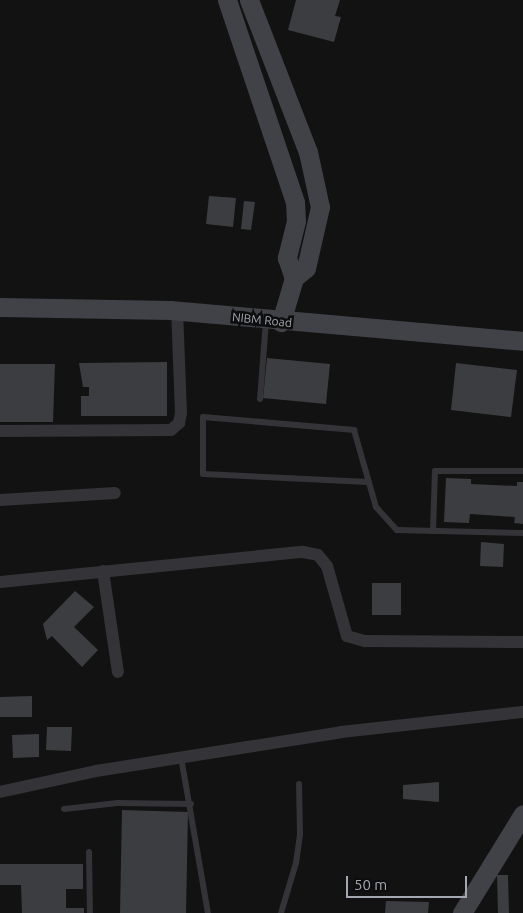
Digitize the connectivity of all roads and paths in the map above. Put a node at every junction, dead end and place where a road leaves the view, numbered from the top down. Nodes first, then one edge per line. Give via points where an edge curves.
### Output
1 (226, 0) edge
2 (249, 0) edge
3 (294, 278) junction
4 (0, 307) edge
5 (177, 311) junction
6 (273, 322) junction
7 (523, 341) edge
8 (260, 399) dead end
9 (0, 431) edge
10 (523, 471) edge
11 (368, 482) junction
12 (115, 493) dead end
13 (0, 500) edge
14 (434, 531) junction
15 (523, 532) edge
16 (103, 571) junction
17 (0, 582) edge
18 (523, 642) edge
19 (118, 672) dead end
20 (523, 712) edge
21 (180, 757) junction
22 (299, 784) dead end
23 (0, 792) edge
24 (191, 804) junction
25 (64, 810) dead end
26 (523, 814) edge
27 (89, 852) dead end
28 (90, 913) edge
29 (208, 913) edge
30 (280, 913) edge
31 (462, 913) edge

1 - 3 street via 295,202 296,222 287,258
2 - 3 street via 317,182 320,206 317,231 306,268
3 - 6 street
4 - 5 street, NIBM Road
5 - 6 street, NIBM Road
5 - 9 street via 181,413 179,423 171,430
6 - 7 street, NIBM Road
6 - 8 lane
10 - 14 lane via 435,471
11 - 11 lane via 354,430 203,417 203,474
11 - 14 lane via 376,507 397,530
12 - 13 street
14 - 15 lane
16 - 17 street
16 - 18 street via 303,552 318,555 326,566 347,636 365,641
16 - 19 street
20 - 21 street via 341,732
21 - 23 street
21 - 24 lane
22 - 30 lane via 300,834 296,863
24 - 25 lane via 118,803
24 - 29 lane
26 - 31 street
27 - 28 lane

